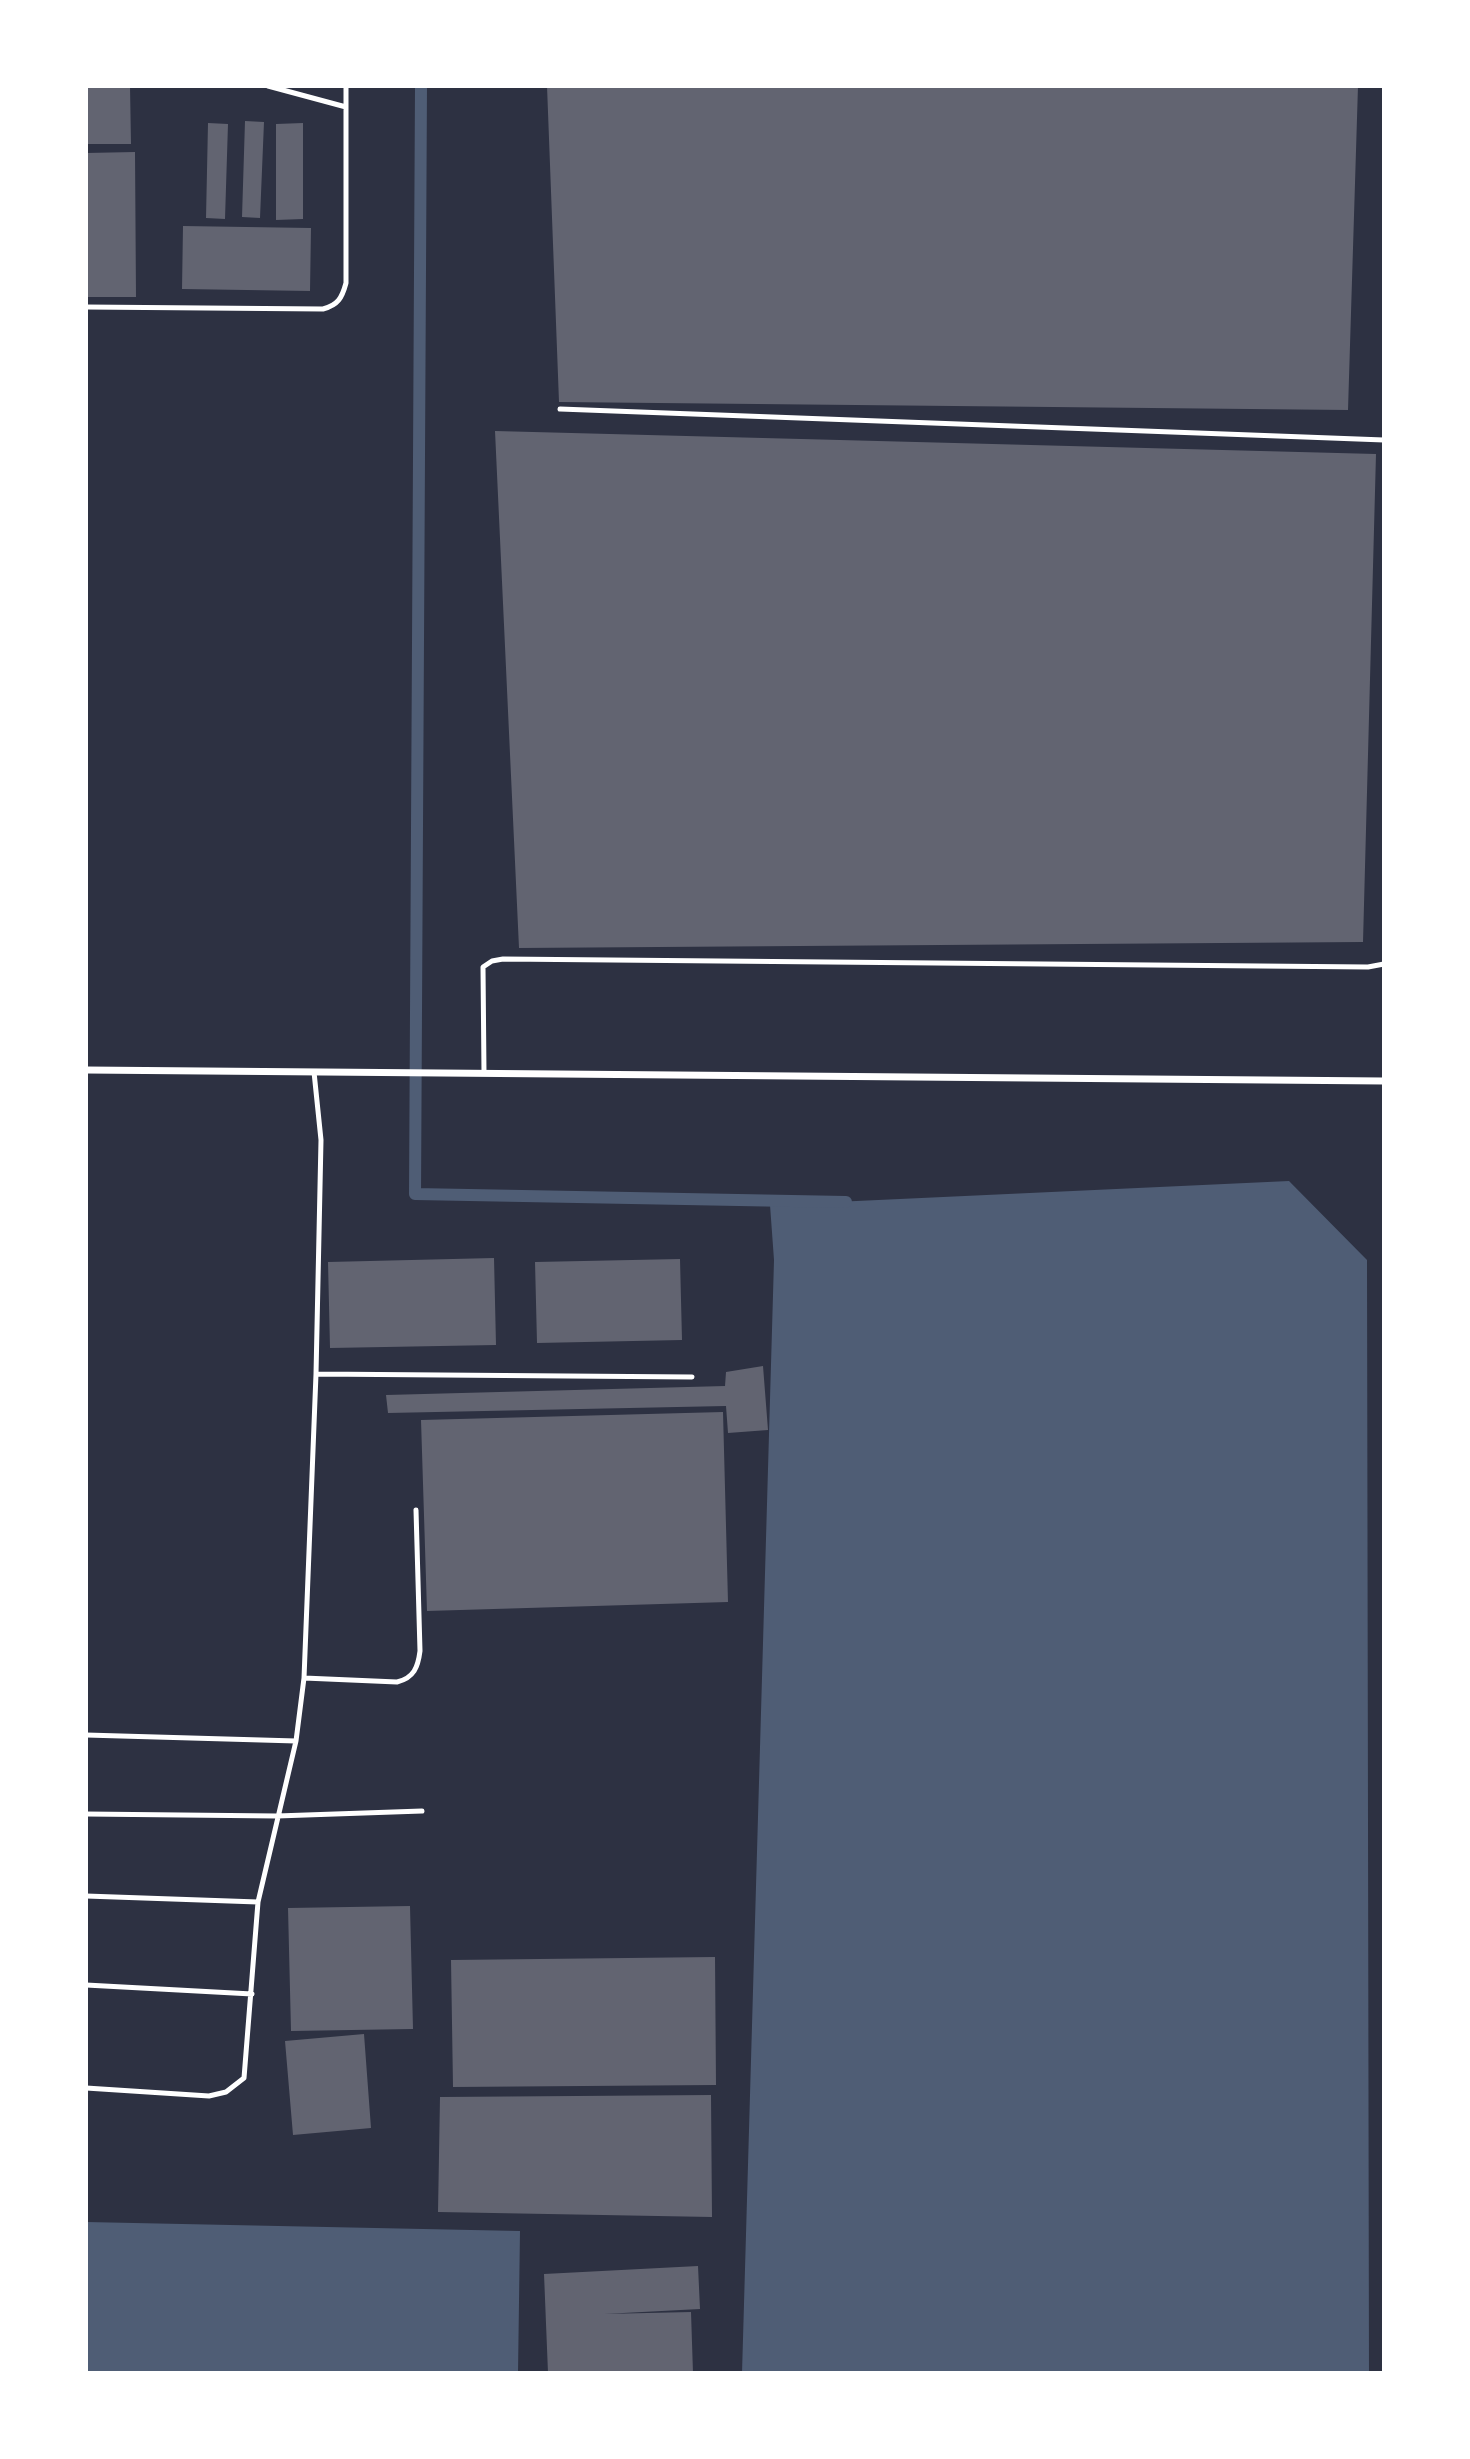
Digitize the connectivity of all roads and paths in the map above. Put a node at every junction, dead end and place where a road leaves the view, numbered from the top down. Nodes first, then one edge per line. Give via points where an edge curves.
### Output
1 (268, 86) edge
2 (346, 86) edge
3 (346, 107) junction
4 (86, 307) edge
5 (560, 409) dead end
6 (1384, 439) edge
7 (1384, 964) edge
8 (86, 1070) edge
9 (314, 1072) junction
10 (484, 1073) junction
11 (1384, 1081) edge
12 (316, 1374) junction
13 (692, 1377) dead end
14 (416, 1510) dead end
15 (304, 1678) junction
16 (86, 1735) edge
17 (296, 1741) junction
18 (422, 1811) dead end
19 (86, 1814) edge
20 (277, 1816) junction
21 (86, 1896) edge
22 (258, 1902) junction
23 (86, 1985) edge
24 (253, 1994) junction
25 (86, 2088) edge

1 - 3 lane
2 - 3 lane
3 - 4 lane via 346,282 334,306
5 - 6 lane
7 - 10 lane via 503,959 483,967
8 - 9 street
9 - 10 street
9 - 12 lane via 321,1140
10 - 11 street
12 - 13 lane
12 - 15 lane
14 - 15 lane via 420,1651 415,1671 397,1682
15 - 17 lane
16 - 17 lane
17 - 20 lane
18 - 20 lane
19 - 20 lane
20 - 22 lane
21 - 22 lane
22 - 24 lane
23 - 24 lane
24 - 25 lane via 244,2078 226,2092 209,2096

